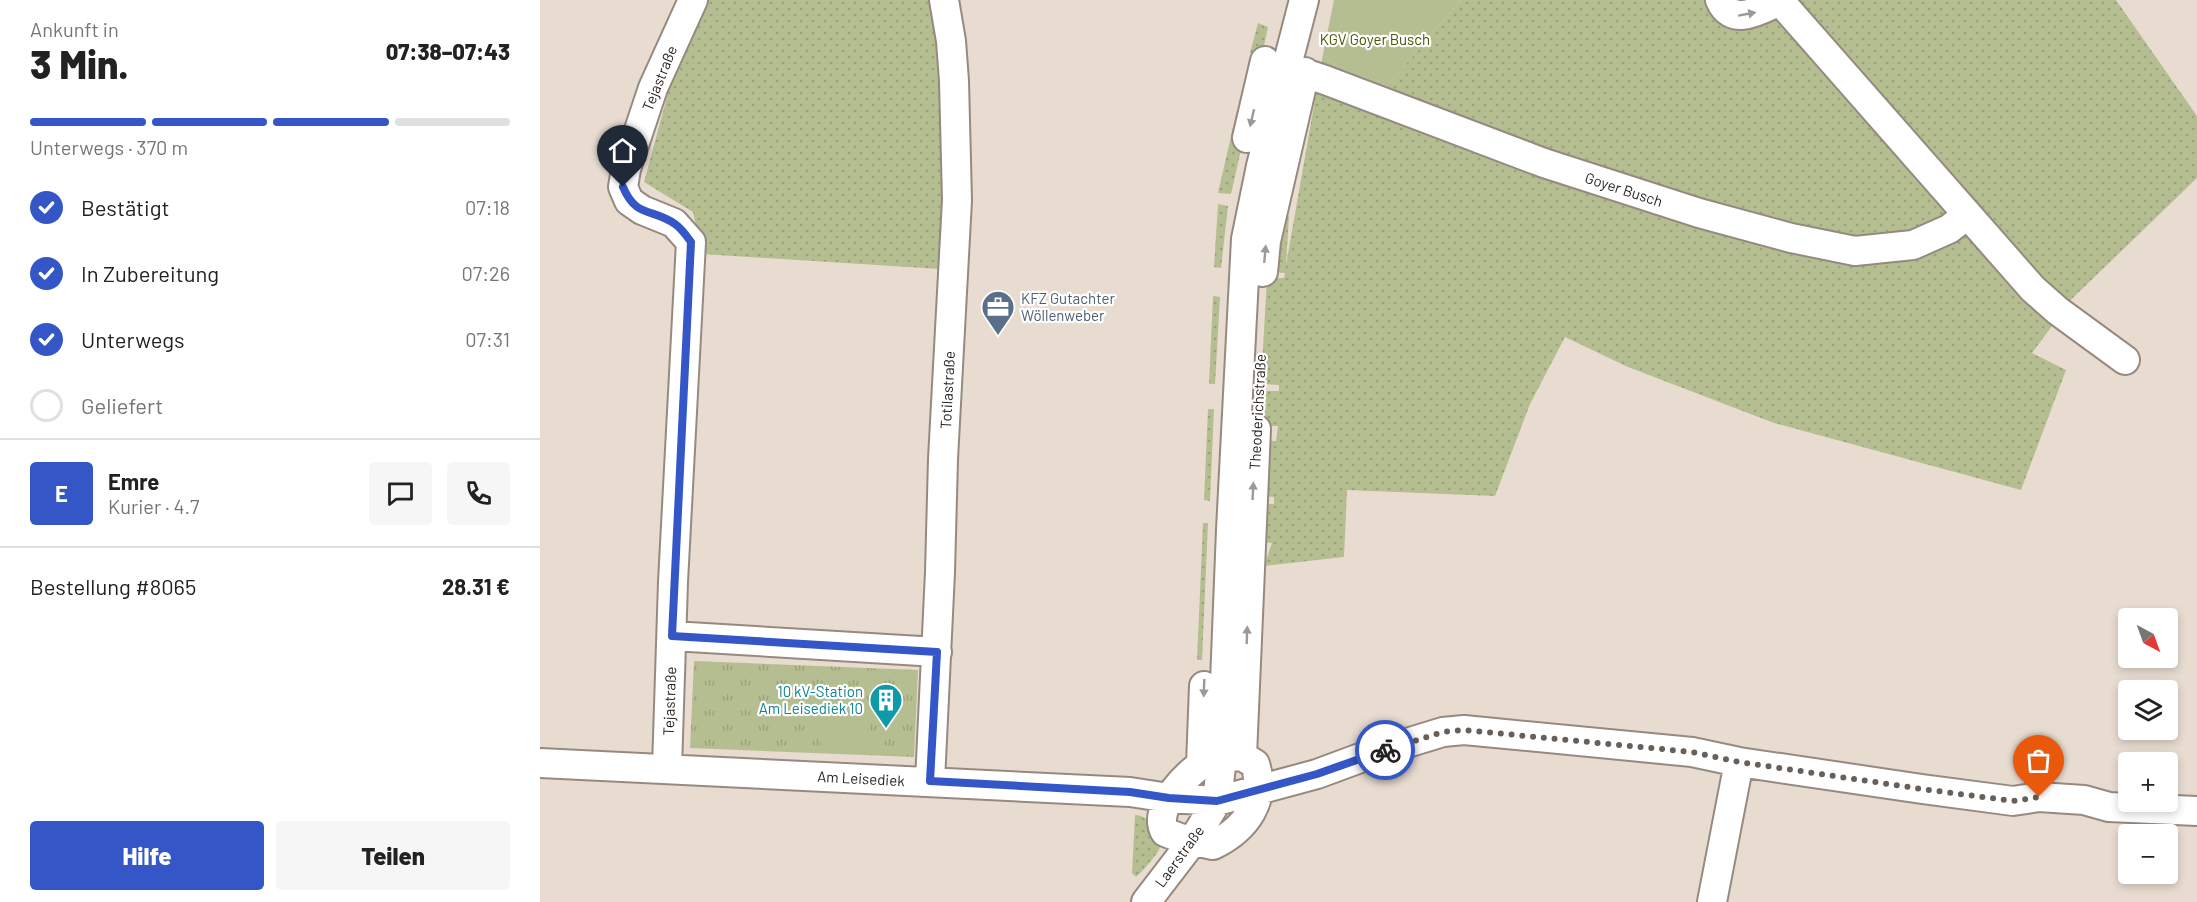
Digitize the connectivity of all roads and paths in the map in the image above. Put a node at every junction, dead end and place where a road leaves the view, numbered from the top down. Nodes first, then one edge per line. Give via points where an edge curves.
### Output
1 (693, 0) edge
2 (944, 0) edge
3 (1720, 0) edge
4 (1300, 1) edge
5 (1779, 1) edge
6 (1285, 67) junction
7 (1967, 215) junction
8 (2125, 360) dead end
9 (672, 636) junction
10 (937, 652) junction
11 (1222, 760) junction
12 (1739, 762) junction
13 (540, 763) edge
14 (667, 768) junction
15 (930, 781) junction
16 (1258, 791) junction
17 (1169, 798) junction
18 (1217, 801) junction
19 (2197, 811) edge
20 (1202, 843) junction
21 (1146, 902) edge
22 (1712, 902) edge

1 - 9 street, Tejastraße via 654,88 623,187 629,201 674,223 691,242
2 - 10 street, Totilastraße via 954,81 957,200
3 -> 5 street via 1726,10 1744,16
4 - 6 street, Theoderichstraße
5 - 7 street
6 - 7 street, Goyer Busch via 1544,163 1791,238 1855,251 1914,245 1949,229
11 -> 6 street, Theoderichstraße via 1266,241
6 - 11 street, Theoderichstraße via 1232,202 1224,274
7 - 8 street via 2033,289
9 - 10 street
9 - 14 street, Tejastraße
10 - 15 street, Totilastraße
11 - 16 street via 1255,764
11 - 17 street via 1189,776
11 - 18 street, Theoderichstraße
12 - 16 street via 1692,752 1464,730 1443,732
12 - 19 street via 2013,801 2039,797 2084,800 2109,807
12 - 22 street
13 - 14 street, Am Leisediek
14 - 15 street, Am Leisediek
15 - 17 street, Am Leisediek via 1130,792
16 - 18 street
16 - 20 street, Laerstraße via 1246,821 1234,833
17 - 18 street, Am Leisediek
17 - 20 street via 1162,828 1171,835
18 - 20 street, Laerstraße
20 - 21 street, Laerstraße

